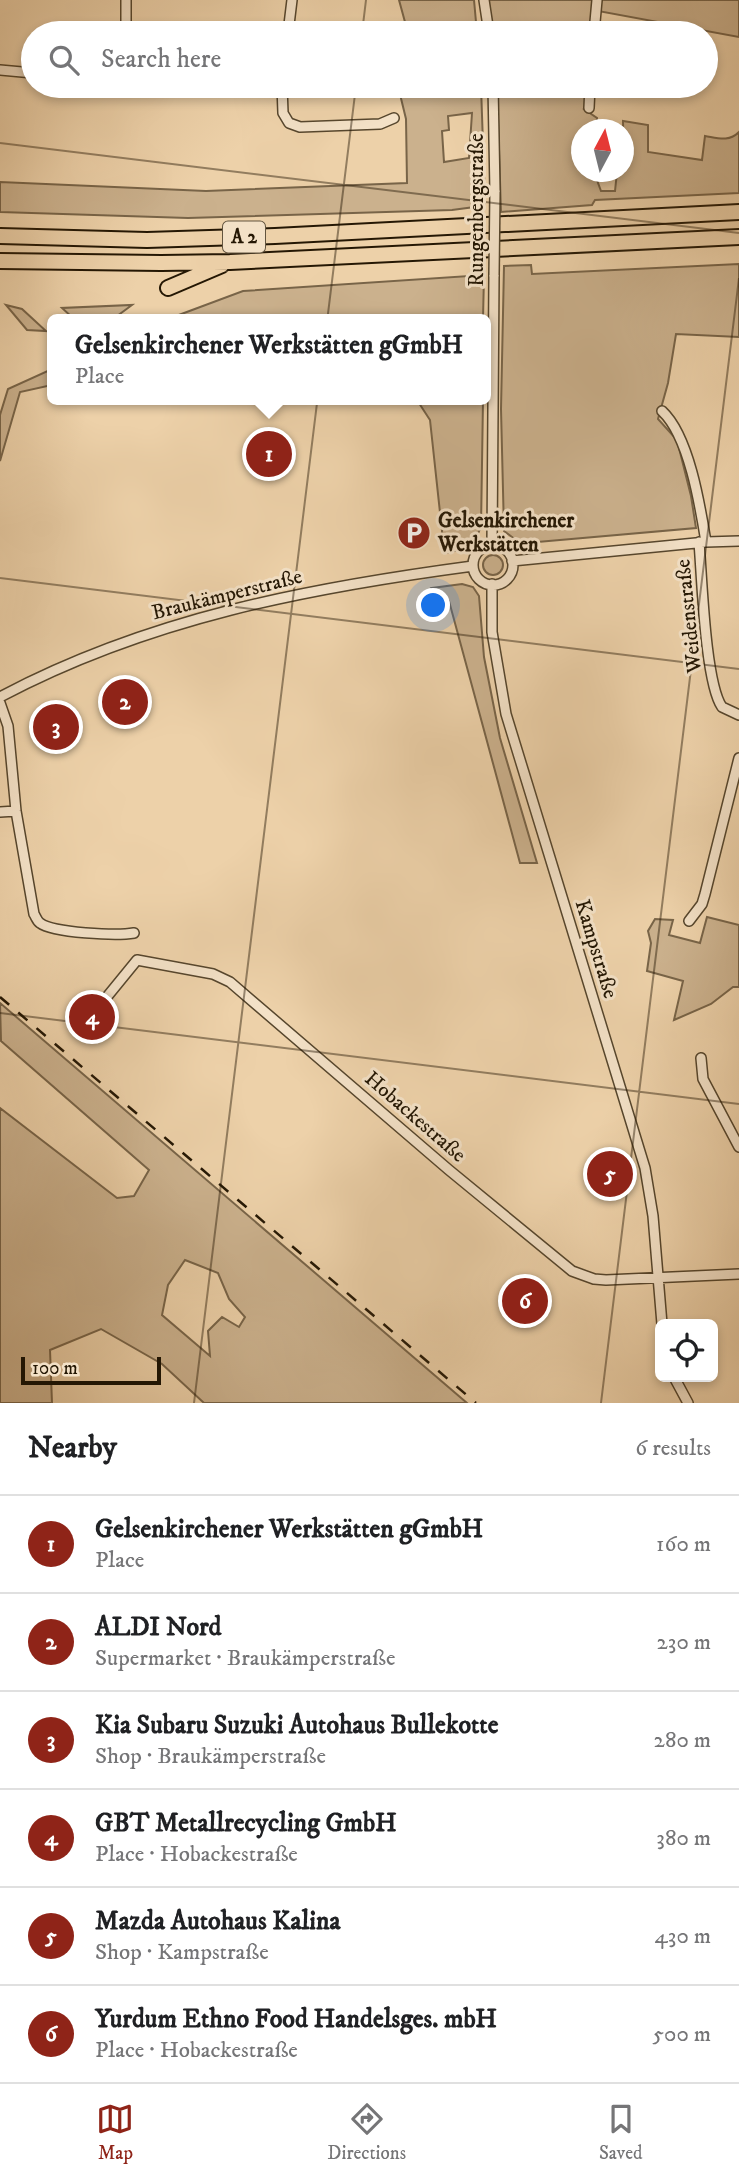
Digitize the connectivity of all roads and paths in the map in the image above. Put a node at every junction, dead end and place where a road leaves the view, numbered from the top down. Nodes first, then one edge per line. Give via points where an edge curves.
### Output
1 (126, 0) edge
2 (292, 0) edge
3 (484, 0) edge
4 (597, 0) edge
5 (126, 21) edge
6 (289, 21) edge
7 (487, 21) edge
8 (595, 21) edge
9 (0, 70) edge
10 (21, 72) edge
11 (282, 98) edge
12 (493, 98) edge
13 (589, 98) edge
14 (589, 108) dead end
15 (394, 118) dead end
16 (739, 212) edge
17 (0, 236) edge
18 (739, 237) edge
19 (0, 261) edge
20 (230, 262) junction
21 (168, 288) dead end
22 (662, 411) dead end
23 (739, 541) edge
24 (703, 542) junction
25 (492, 545) junction
26 (512, 561) junction
27 (473, 566) junction
28 (492, 584) junction
29 (0, 697) edge
30 (0, 703) edge
31 (739, 715) edge
32 (739, 758) edge
33 (16, 811) junction
34 (0, 812) edge
35 (689, 921) dead end
36 (134, 933) dead end
37 (97, 1009) dead end
38 (701, 1058) dead end
39 (739, 1147) edge
40 (739, 1274) edge
41 (658, 1278) junction
42 (662, 1319) edge
43 (677, 1382) edge
44 (688, 1403) edge

1 - 5 street
2 - 6 street
3 - 7 street
4 - 8 street
9 - 10 street
11 - 15 street via 289,123 300,127 380,124
12 - 25 street, Rungenbergstraße, bridge
13 - 14 street
16 - 17 highway, A 2 via 160,240
18 - 20 highway, A 2
19 - 20 highway, A 2
20 - 21 highway
22 - 24 street, Weidenstraße via 680,438 698,496
23 - 24 street
24 - 26 street
24 - 31 street, Weidenstraße via 715,693 722,707
25 - 26 street via 507,551
25 - 27 street via 477,552
26 - 28 street via 510,575
27 - 28 street via 478,577
27 - 29 street, Braukämperstraße via 329,589 193,619 74,660
28 - 41 street, Kampstraße via 492,632 506,714 645,1168
30 - 33 street via 8,726
32 - 35 street via 702,904
33 - 34 street
33 - 36 street via 34,914 41,924 119,936
37 - 41 street, Hobackestraße via 137,960 213,974 230,982 572,1271 606,1280
38 - 39 street via 703,1079
40 - 41 street, Hobackestraße
41 - 42 street, Kampstraße
43 - 44 street

